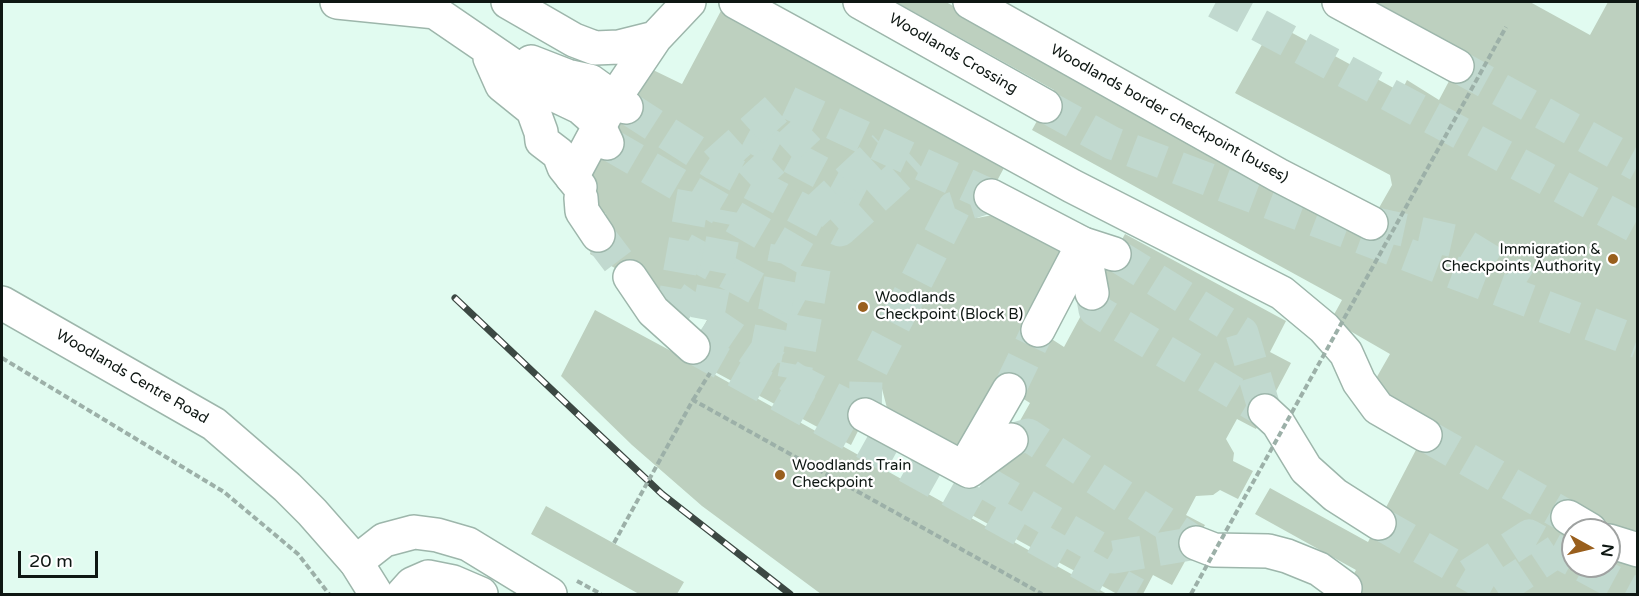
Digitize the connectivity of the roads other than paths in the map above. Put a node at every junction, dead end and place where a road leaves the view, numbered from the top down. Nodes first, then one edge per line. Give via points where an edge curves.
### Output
1 (337, 2) edge
2 (508, 2) edge
3 (689, 2) edge
4 (736, 2) edge
5 (860, 2) edge
6 (970, 2) edge
7 (1339, 2) edge
8 (428, 7) edge
9 (655, 38) junction
10 (485, 45) junction
11 (1457, 66) tunnel mouth
12 (620, 103) junction
13 (1046, 106) tunnel mouth
14 (603, 136) junction
15 (578, 187) junction
16 (991, 196) dead end
17 (1371, 223) tunnel mouth
18 (598, 235) tunnel mouth
19 (1083, 244) junction
20 (1114, 254) tunnel mouth
21 (630, 277) tunnel mouth
22 (1092, 293) tunnel mouth
23 (2, 303) edge
24 (1038, 330) tunnel mouth
25 (701, 359) tunnel mouth
26 (1009, 390) tunnel mouth
27 (1265, 411) dead end
28 (865, 415) dead end
29 (1425, 435) tunnel mouth
30 (1011, 440) tunnel mouth
31 (972, 473) junction
32 (1379, 523) tunnel mouth
33 (453, 539) junction
34 (1196, 543) dead end
35 (1621, 545) edge
36 (1638, 550) edge
37 (356, 562) junction
38 (449, 581) junction
39 (1346, 588) dead end
40 (376, 594) edge
41 (403, 594) edge
42 (481, 594) edge
43 (550, 594) edge

1 - 8 main road
2 - 9 main road via 595,48
3 - 9 main road
4 - 29 main road via 1072,186 1282,293 1324,328 1346,353 1377,408
5 - 13 main road, Woodlands Crossing
6 - 17 main road, Woodlands border checkpoint (buses) via 1257,164
7 - 11 main road
8 - 10 main road
9 - 12 main road
10 - 12 main road via 590,81
10 - 14 main road via 559,97 580,107
10 - 15 main road via 502,85 533,110 542,141 559,154
12 - 14 main road
14 - 15 main road
15 - 18 main road via 582,211
16 - 19 main road
19 - 20 main road
19 - 22 main road
19 - 24 main road
21 - 25 main road via 652,311
23 - 37 main road, Woodlands Centre Road via 214,424 287,486
26 - 31 main road
27 - 32 main road via 1278,423 1314,476 1335,495
28 - 31 main road
30 - 31 main road
33 - 37 main road via 414,532 384,540
33 - 38 main road
33 - 43 main road via 468,544
34 - 39 main road via 1214,550 1268,551 1287,556 1319,569
35 - 36 main road
37 - 40 main road, Woodlands Centre Road
38 - 41 main road via 428,577 412,584
38 - 42 main road

